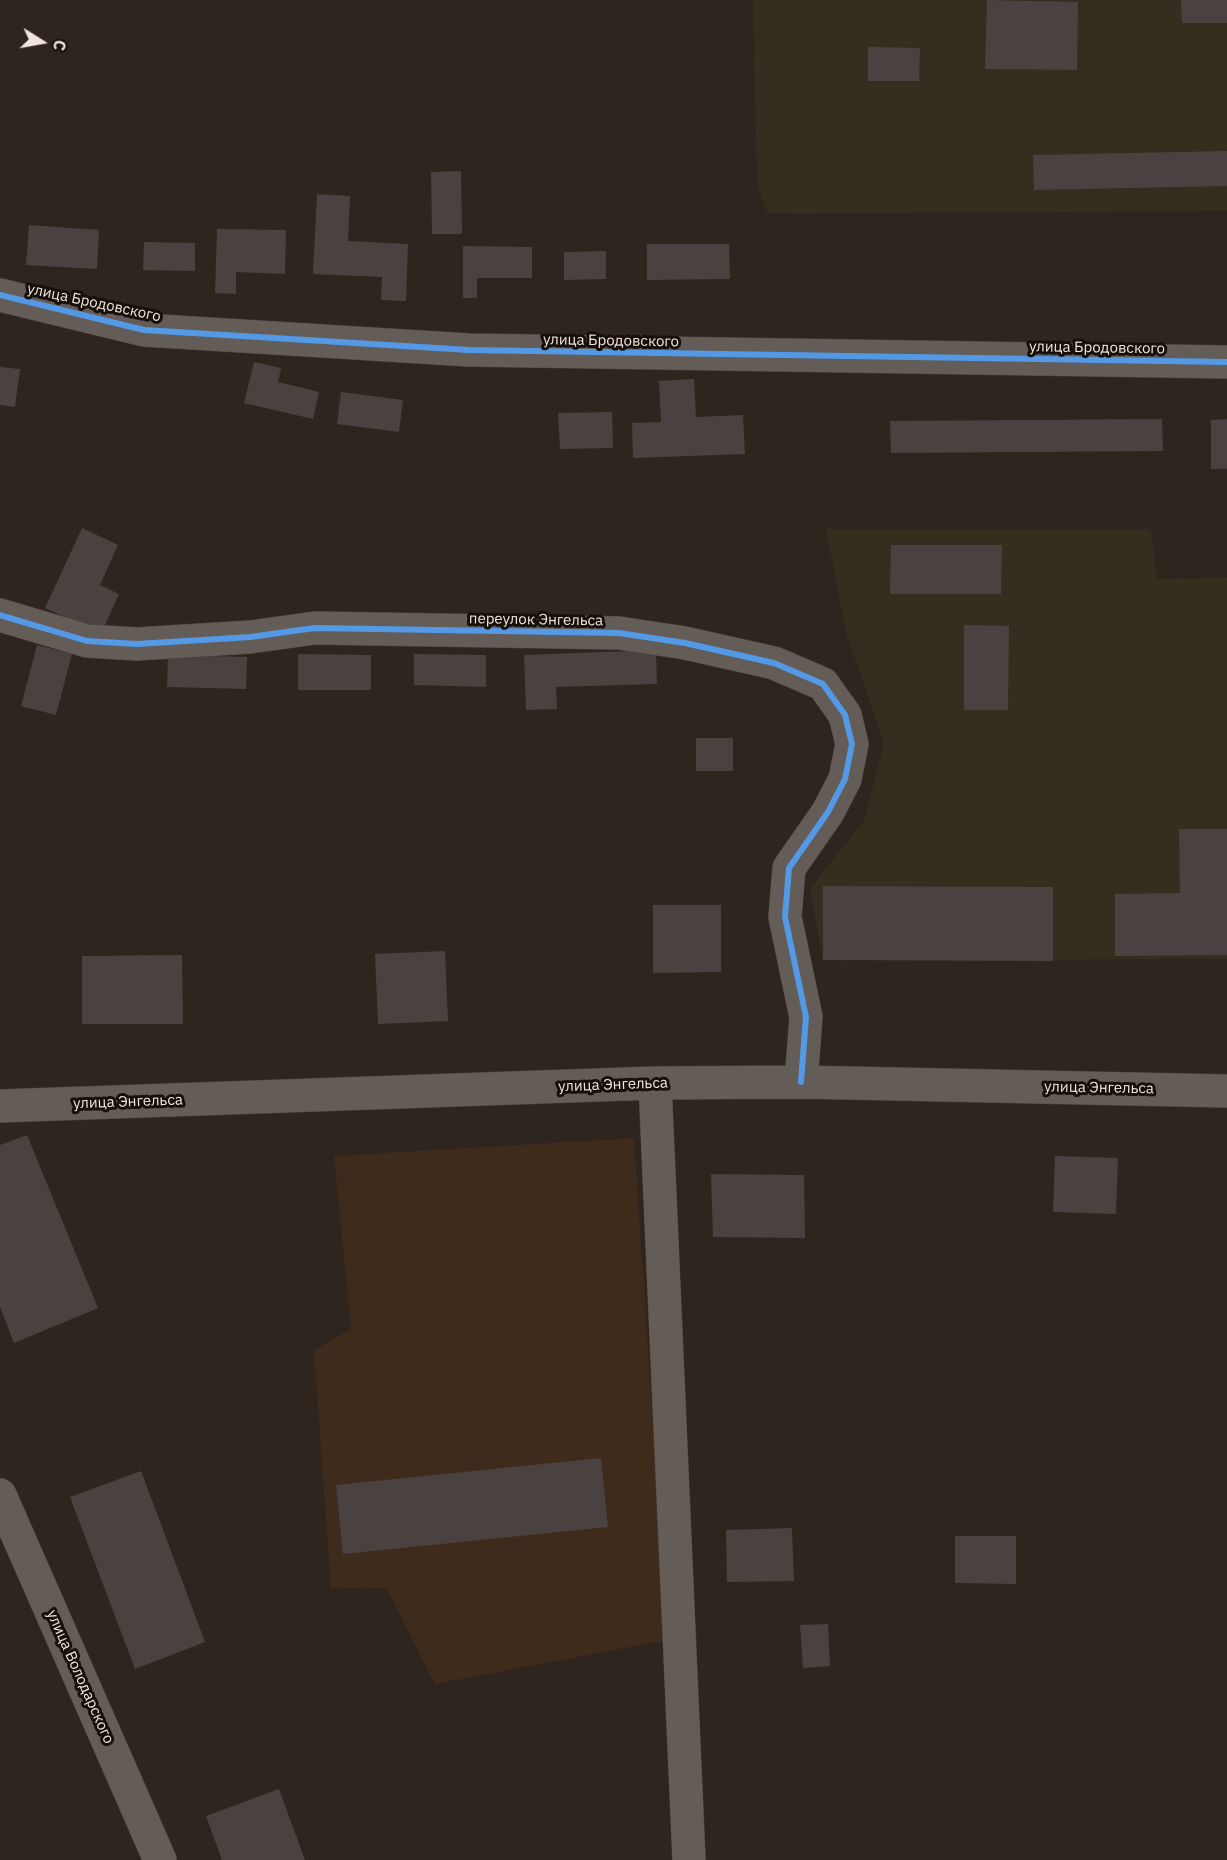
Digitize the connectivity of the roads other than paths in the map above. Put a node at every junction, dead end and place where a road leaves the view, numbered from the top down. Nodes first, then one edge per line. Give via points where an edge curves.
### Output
1 (0, 295) edge
2 (1227, 362) edge
3 (0, 615) edge
4 (801, 1082) junction
5 (655, 1083) junction
6 (1227, 1091) edge
7 (0, 1106) edge
8 (0, 1494) edge
9 (160, 1860) edge
10 (689, 1860) edge

1 - 2 street, улица Бродовского via 144,330 469,350
3 - 4 street, переулок Энгельса via 87,641 137,644 250,637 315,628 619,633 774,663 823,684 845,715 852,744 845,779 828,812 789,868 785,917 806,1017
4 - 5 street, улица Энгельса
4 - 6 street, улица Энгельса
5 - 7 street, улица Энгельса
5 - 10 street
8 - 9 street, улица Володарского

